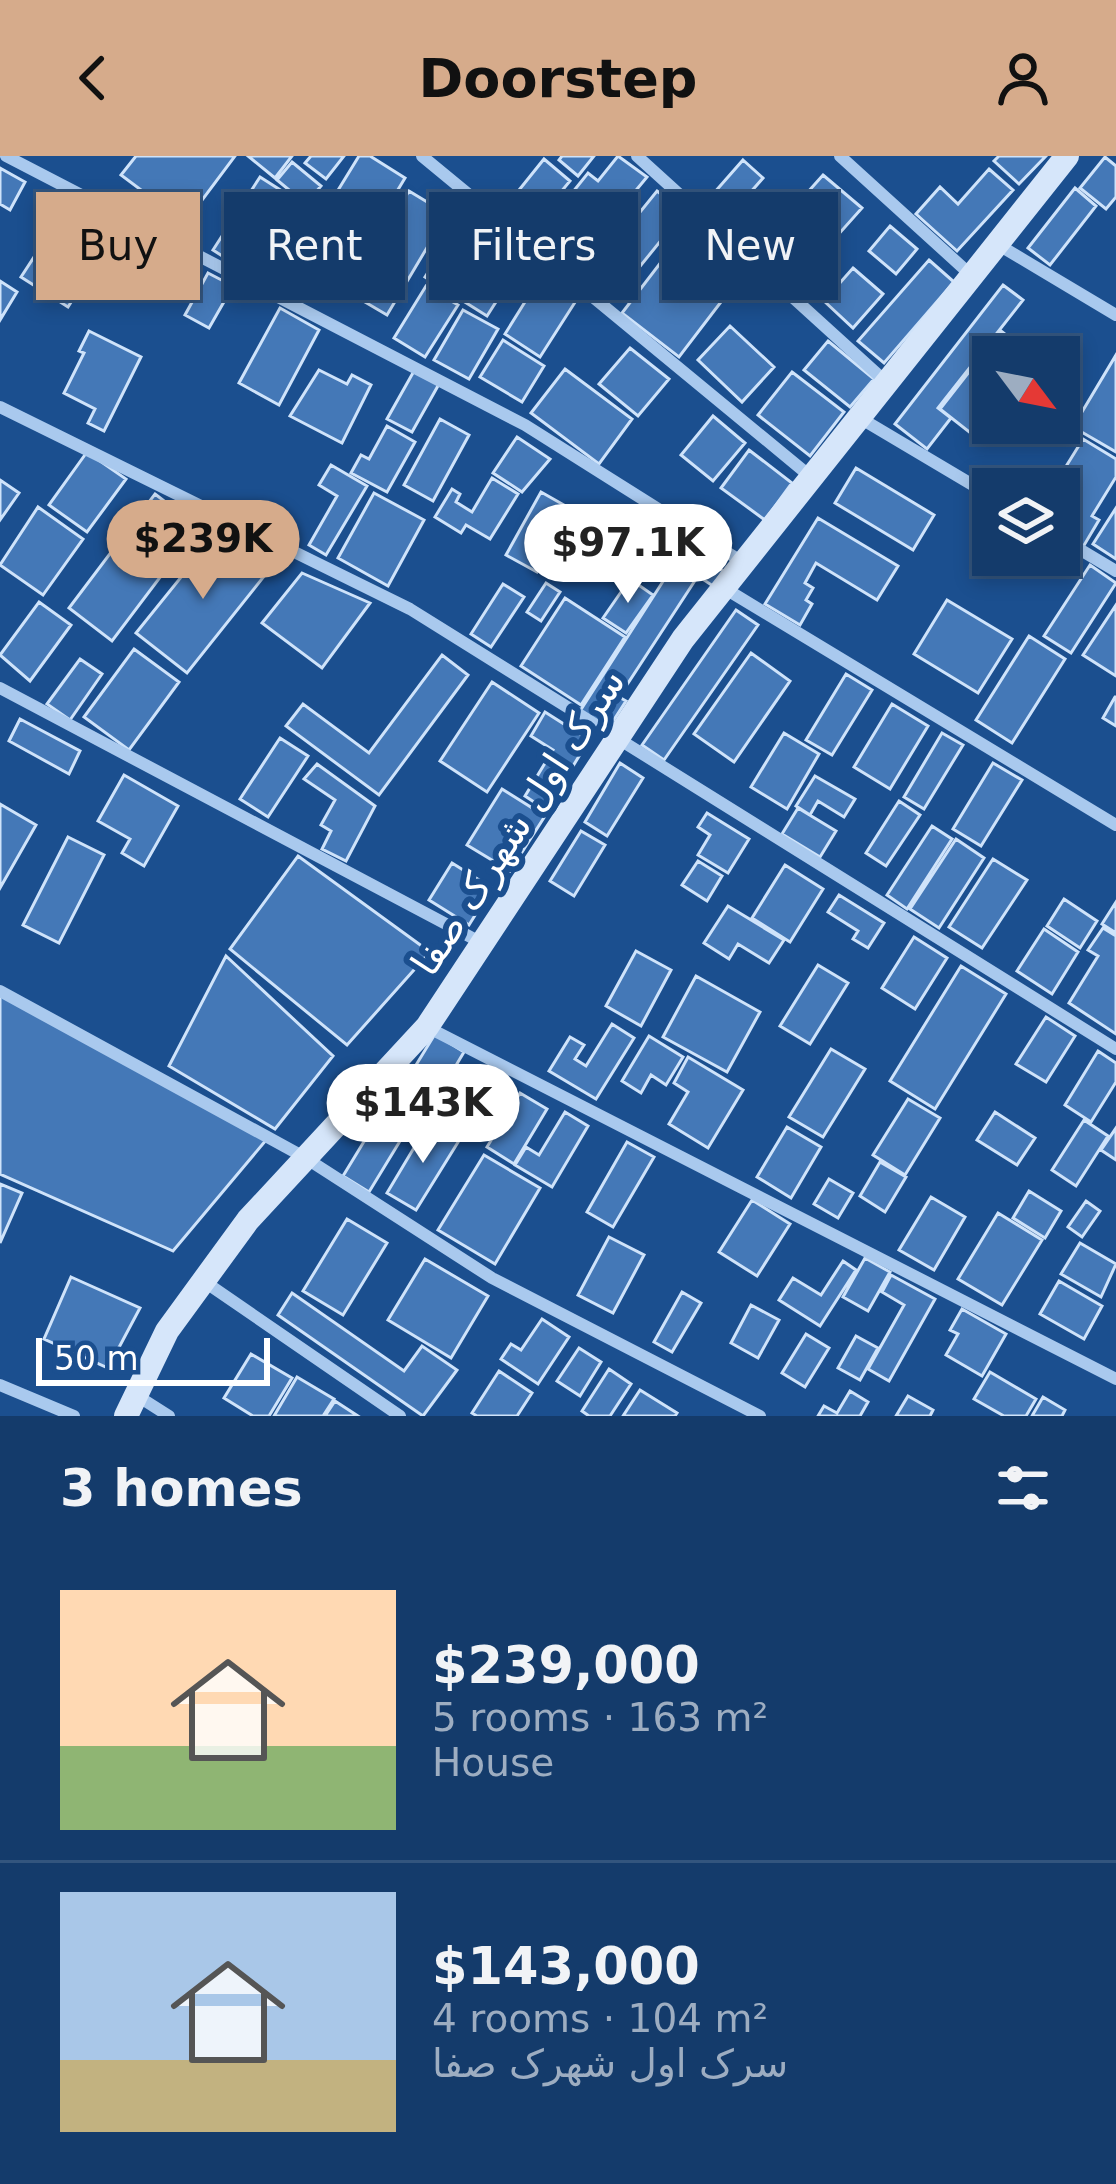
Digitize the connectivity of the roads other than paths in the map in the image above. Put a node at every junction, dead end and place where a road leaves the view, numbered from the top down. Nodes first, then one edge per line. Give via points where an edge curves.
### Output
1 (6, 156) edge
2 (422, 156) edge
3 (637, 156) edge
4 (840, 156) edge
5 (1066, 156) edge
6 (998, 244) junction
7 (973, 277) junction
8 (1116, 315) edge
9 (887, 383) junction
10 (0, 406) edge
11 (860, 418) junction
12 (812, 478) junction
13 (972, 485) edge
14 (1080, 549) edge
15 (744, 563) junction
16 (1116, 571) edge
17 (724, 588) junction
18 (0, 688) edge
19 (614, 738) junction
20 (1116, 824) edge
21 (480, 942) junction
22 (0, 992) edge
23 (428, 1027) junction
24 (1116, 1049) edge
25 (304, 1157) junction
26 (204, 1281) junction
27 (1116, 1379) edge
28 (0, 1385) edge
29 (131, 1406) edge
30 (74, 1416) edge
31 (169, 1416) edge
32 (400, 1416) edge
33 (760, 1416) edge

1 - 15 street via 526,425
2 - 12 street
3 - 9 street
4 - 7 street
5 - 6 street, سرک اول شهرک صفا
6 - 7 street, سرک اول شهرک صفا
6 - 8 street
7 - 9 street, سرک اول شهرک صفا
9 - 11 street, سرک اول شهرک صفا
10 - 19 street via 410,609
11 - 12 street, سرک اول شهرک صفا
11 - 13 street
12 - 15 street, سرک اول شهرک صفا
14 - 16 street
15 - 17 street, سرک اول شهرک صفا
17 - 19 street, سرک اول شهرک صفا
17 - 20 street
18 - 21 street
19 - 21 street, سرک اول شهرک صفا
19 - 24 street
21 - 23 street, سرک اول شهرک صفا
22 - 25 street
23 - 25 street, سرک اول شهرک صفا
23 - 27 street
25 - 26 street, سرک اول شهرک صفا
25 - 33 street via 493,1278
26 - 29 street, سرک اول شهرک صفا via 166,1331
26 - 32 street
28 - 30 street
29 - 31 street

